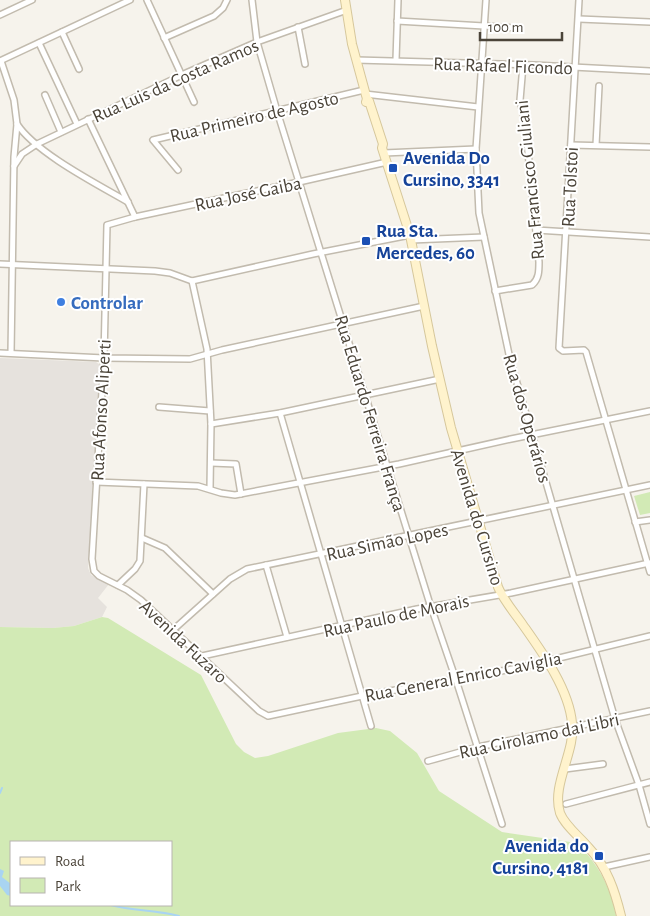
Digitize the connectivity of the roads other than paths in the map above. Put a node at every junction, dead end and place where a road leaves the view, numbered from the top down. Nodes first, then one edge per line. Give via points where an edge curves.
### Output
1 (32, 0) edge
2 (130, 0) edge
3 (147, 0) edge
4 (227, 0) edge
5 (252, 0) edge
6 (345, 0) edge
7 (398, 0) edge
8 (486, 0) edge
9 (579, 0) edge
10 (346, 10) junction
11 (0, 15) edge
12 (578, 19) junction
13 (397, 20) junction
14 (650, 22) edge
15 (484, 25) junction
16 (298, 27) junction
17 (517, 28) dead end
18 (62, 32) junction
19 (164, 38) junction
20 (257, 42) junction
21 (39, 43) junction
22 (356, 60) junction
23 (396, 60) junction
24 (0, 61) edge
25 (305, 64) dead end
26 (482, 64) junction
27 (522, 65) junction
28 (576, 68) junction
29 (79, 69) dead end
30 (650, 71) edge
31 (180, 75) junction
32 (599, 86) dead end
33 (366, 94) junction
34 (45, 95) dead end
35 (194, 102) dead end
36 (478, 107) junction
37 (277, 111) junction
38 (88, 119) junction
39 (17, 124) junction
40 (77, 124) junction
41 (62, 132) junction
42 (37, 144) junction
43 (571, 144) junction
44 (596, 145) junction
45 (650, 147) edge
46 (383, 150) junction
47 (476, 150) junction
48 (387, 162) junction
49 (14, 166) junction
50 (178, 170) dead end
51 (299, 182) junction
52 (128, 202) junction
53 (135, 217) junction
54 (108, 224) joint
55 (536, 230) junction
56 (566, 232) junction
57 (484, 237) junction
58 (650, 237) edge
59 (410, 238) junction
60 (321, 253) junction
61 (0, 264) edge
62 (12, 265) junction
63 (106, 269) junction
64 (192, 281) junction
65 (495, 291) junction
66 (424, 306) junction
67 (343, 324) junction
68 (0, 353) edge
69 (11, 353) junction
70 (208, 354) junction
71 (104, 358) junction
72 (440, 379) junction
73 (366, 394) junction
74 (159, 407) dead end
75 (210, 411) junction
76 (650, 411) edge
77 (280, 413) junction
78 (606, 420) junction
79 (211, 424) junction
80 (533, 434) junction
81 (459, 450) junction
82 (211, 463) junction
83 (388, 466) junction
84 (96, 482) junction
85 (300, 482) junction
86 (144, 484) junction
87 (650, 485) edge
88 (210, 488) junction
89 (626, 490) junction
90 (241, 494) junction
91 (553, 506) junction
92 (650, 520) edge
93 (480, 522) junction
94 (636, 522) junction
95 (410, 536) junction
96 (142, 538) junction
97 (321, 555) junction
98 (649, 563) edge
99 (266, 565) junction
100 (92, 567) joint
101 (650, 572) edge
102 (574, 579) junction
103 (118, 585) junction
104 (212, 594) junction
105 (501, 594) junction
106 (431, 607) junction
107 (342, 626) junction
108 (173, 630) junction
109 (650, 636) edge
110 (288, 637) junction
111 (595, 649) junction
112 (202, 656) junction
113 (547, 660) junction
114 (456, 680) junction
115 (362, 696) junction
116 (650, 712) edge
117 (275, 715) joint
118 (615, 718) junction
119 (371, 726) dead end
120 (573, 728) junction
121 (478, 747) junction
122 (428, 761) dead end
123 (603, 764) dead end
124 (565, 769) junction
125 (650, 782) edge
126 (639, 785) junction
127 (566, 804) dead end
128 (502, 824) dead end
129 (650, 824) edge
130 (650, 857) edge
131 (604, 867) junction
132 (621, 916) edge

1 - 11 street
2 - 18 street
3 - 19 street
4 - 19 street via 214,16
5 - 20 street, Rua Eduardo Ferreira França
6 - 10 main road, Avenida do Cursino
7 - 13 street
8 - 15 street, Rua dos Operários
9 - 12 street, Rua Tolstoi
10 - 16 street, Rua Luis da Costa Ramos
10 - 22 main road, Avenida do Cursino
12 - 14 street
12 - 28 street, Rua Tolstoi
13 - 15 street
13 - 23 street
15 - 17 street
15 - 26 street, Rua dos Operários
16 - 20 street, Rua Luis da Costa Ramos
16 - 25 street
18 - 21 street
18 - 29 street
19 - 31 street
20 - 31 street, Rua Luis da Costa Ramos
20 - 37 street, Rua Eduardo Ferreira França
21 - 24 street
21 - 40 street
22 - 23 street, Rua Rafael Ficondo
22 - 33 main road, Avenida do Cursino
23 - 26 street, Rua Rafael Ficondo
24 - 39 street via 14,100
26 - 27 street, Rua Rafael Ficondo
26 - 36 street, Rua dos Operários
27 - 28 street, Rua Rafael Ficondo
27 - 55 street, Rua Francisco Giuliani via 520,100
28 - 30 street, Rua Rafael Ficondo
28 - 43 street, Rua Tolstoi
31 - 35 street
31 - 38 street, Rua Luis da Costa Ramos
32 - 44 street
33 - 36 street
33 - 37 street, Rua Primeiro de Agosto
33 - 46 main road, Avenida do Cursino
34 - 41 street
36 - 47 street, Rua dos Operários
37 - 50 street, Rua Primeiro de Agosto via 153,140
37 - 51 street, Rua Eduardo Ferreira França
38 - 40 street, Rua Luis da Costa Ramos
38 - 52 street
39 - 42 street
39 - 49 street
40 - 41 street, Rua Luis da Costa Ramos
41 - 42 street, Rua Luis da Costa Ramos
42 - 49 street, Rua Luis da Costa Ramos via 22,154
42 - 52 street
43 - 44 street
43 - 56 street, Rua Tolstoi
44 - 45 street
46 - 47 street
46 - 48 main road, Avenida do Cursino
47 - 57 street, Rua dos Operários via 477,201
48 - 51 street, Rua José Gaiba
48 - 59 main road, Avenida do Cursino
49 - 62 street
51 - 53 street, Rua José Gaiba
51 - 60 street, Rua Eduardo Ferreira França
52 - 53 street
53 - 54 street, Rua José Gaiba
54 - 63 street, Rua Afonso Aliperti
55 - 56 street
55 - 65 street, Rua Francisco Giuliani via 539,273 535,283
56 - 58 street
56 - 78 street, Rua Tolstoi via 558,348 586,352
57 - 59 street
57 - 65 street, Rua dos Operários
59 - 60 street
59 - 66 main road, Avenida do Cursino
60 - 64 street
60 - 67 street, Rua Eduardo Ferreira França
61 - 62 street
62 - 63 street
62 - 69 street
63 - 64 street via 170,272
63 - 71 street, Rua Afonso Aliperti
64 - 70 street
65 - 80 street, Rua dos Operários via 510,359
66 - 67 street
66 - 72 main road, Avenida do Cursino
67 - 70 street
67 - 73 street, Rua Eduardo Ferreira França
68 - 69 street
69 - 71 street
70 - 71 street via 190,358
70 - 75 street
71 - 84 street, Rua Afonso Aliperti
72 - 73 street
72 - 81 main road, Avenida do Cursino
73 - 77 street
73 - 83 street, Rua Eduardo Ferreira França
74 - 75 street
75 - 79 street
76 - 78 street
77 - 79 street
77 - 85 street
78 - 80 street
78 - 89 street
79 - 82 street
80 - 81 street
80 - 91 street, Rua dos Operários
81 - 83 street
81 - 93 main road, Avenida do Cursino
82 - 88 street
82 - 90 street via 236,464
83 - 85 street
83 - 95 street, Rua Eduardo Ferreira França
84 - 86 street
84 - 100 street, Rua Afonso Aliperti
85 - 90 street
85 - 97 street
86 - 88 street
86 - 96 street
87 - 89 street, Rua Simão Lopes
88 - 90 street via 227,494
89 - 91 street, Rua Simão Lopes
89 - 94 street
91 - 93 street, Rua Simão Lopes
91 - 102 street, Rua dos Operários
92 - 94 street
93 - 95 street, Rua Simão Lopes
93 - 105 main road, Avenida do Cursino
94 - 98 street
95 - 97 street, Rua Simão Lopes
95 - 106 street, Rua Eduardo Ferreira França
96 - 103 street via 140,561
96 - 104 street via 165,548
97 - 99 street, Rua Simão Lopes
97 - 107 street
98 - 101 street
98 - 102 street, Rua Paulo de Morais
99 - 104 street, Rua Simão Lopes via 239,573
99 - 110 street
100 - 103 street, Avenida Fuzaro via 99,576
102 - 105 street, Rua Paulo de Morais
102 - 111 street, Rua dos Operários
103 - 108 street, Avenida Fuzaro
104 - 108 street, Rua Simão Lopes
105 - 106 street, Rua Paulo de Morais
105 - 113 main road, Avenida do Cursino
106 - 107 street, Rua Paulo de Morais
106 - 114 street, Rua Eduardo Ferreira França
107 - 110 street, Rua Paulo de Morais
107 - 115 street
108 - 112 street, Avenida Fuzaro
109 - 111 street, Rua General Enrico Caviglia
110 - 112 street, Rua Paulo de Morais
111 - 113 street, Rua General Enrico Caviglia
111 - 118 street, Rua dos Operários
112 - 117 street, Avenida Fuzaro via 263,714
113 - 114 street, Rua General Enrico Caviglia
113 - 120 main road, Avenida do Cursino via 567,701
114 - 115 street, Rua General Enrico Caviglia
114 - 121 street, Rua Eduardo Ferreira França
115 - 117 street, Rua General Enrico Caviglia
115 - 119 street
116 - 118 street, Rua Girolamo dai Libri
118 - 120 street, Rua Girolamo dai Libri
118 - 126 street, Rua dos Operários
120 - 121 street, Rua Girolamo dai Libri
120 - 124 main road, Avenida do Cursino
121 - 122 street, Rua Girolamo dai Libri
121 - 128 street, Rua Eduardo Ferreira França
123 - 124 street
124 - 131 main road, Avenida do Cursino via 558,801 560,814
125 - 126 street
126 - 127 street
126 - 129 street, Rua dos Operários
130 - 131 street
131 - 132 main road, Avenida do Cursino

